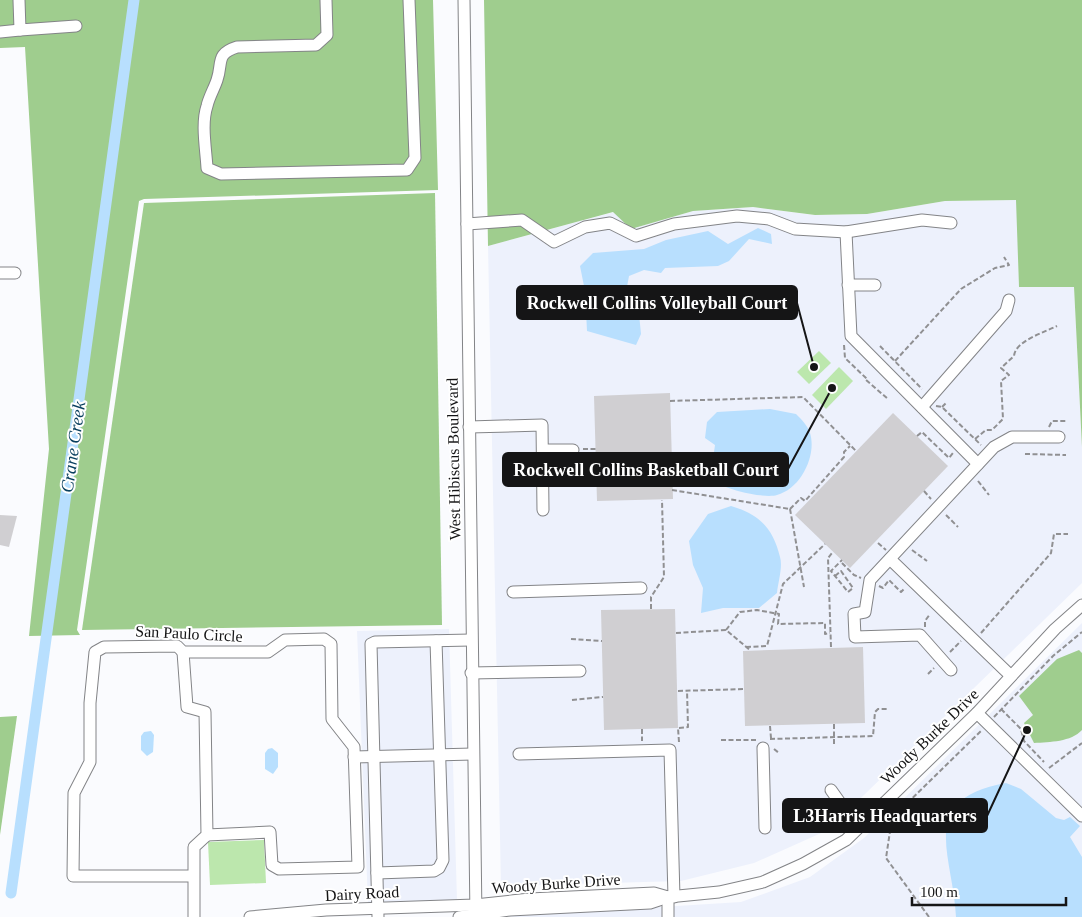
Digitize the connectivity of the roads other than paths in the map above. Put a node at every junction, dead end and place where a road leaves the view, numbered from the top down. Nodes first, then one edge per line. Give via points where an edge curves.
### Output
1 (19, 0) edge
2 (326, 0) edge
3 (409, 0) edge
4 (464, 0) edge
5 (76, 26) dead end
6 (20, 30) junction
7 (0, 32) edge
8 (951, 223) dead end
9 (467, 224) junction
10 (846, 232) junction
11 (15, 272) dead end
12 (0, 273) edge
13 (875, 285) dead end
14 (848, 286) junction
15 (1009, 300) dead end
16 (922, 407) junction
17 (469, 427) junction
18 (1059, 437) dead end
19 (543, 450) junction
20 (573, 450) dead end
21 (978, 464) junction
22 (543, 510) dead end
23 (888, 554) junction
24 (641, 588) dead end
25 (513, 592) dead end
26 (1082, 605) edge
27 (471, 640) junction
28 (436, 641) junction
29 (184, 652) junction
30 (951, 670) dead end
31 (580, 671) dead end
32 (471, 673) junction
33 (1011, 676) junction
34 (977, 713) junction
35 (769, 745) road end
36 (473, 754) junction
37 (519, 754) dead end
38 (439, 755) junction
39 (373, 756) junction
40 (354, 757) junction
41 (831, 790) dead end
42 (1082, 816) edge
43 (765, 828) dead end
44 (858, 828) junction
45 (207, 835) junction
46 (377, 873) junction
47 (193, 876) junction
48 (671, 897) junction
49 (476, 912) edge
50 (378, 913) edge
51 (194, 917) edge
52 (250, 917) edge
53 (459, 917) edge
54 (668, 917) edge

1 - 6 street
2 - 3 street via 327,35 316,45 237,47 222,56 217,82 206,106 207,168 221,174 407,170 415,158
4 - 9 street, West Hibiscus Boulevard
5 - 6 street
6 - 7 street
8 - 10 street via 922,220
9 - 10 street via 522,220 554,242 585,227 602,224 610,223 636,236 674,224 736,216 769,219 795,229
9 - 17 street, West Hibiscus Boulevard
10 - 14 street
11 - 12 street
13 - 14 street
14 - 16 street via 851,336
15 - 16 street via 1006,311
16 - 21 street
17 - 19 street via 542,425
17 - 27 street, West Hibiscus Boulevard
18 - 21 street via 1012,437 994,447
19 - 20 street
19 - 22 street
21 - 23 street via 904,544
23 - 30 street via 870,580 866,612 854,614 855,637 920,635
23 - 33 street
24 - 25 street
26 - 33 street, Woody Burke Drive via 1055,628
27 - 28 street
27 - 32 street, West Hibiscus Boulevard
28 - 38 street
28 - 39 street via 371,644
29 - 40 street, San Paulo Circle via 268,652 285,640 324,639 331,644 332,719 354,747
29 - 45 street via 187,707 205,712
29 - 47 street, San Paulo Circle via 177,646 104,647 95,652 90,703 90,762 74,794 73,876
31 - 32 street
32 - 36 street, West Hibiscus Boulevard
33 - 34 street, Woody Burke Drive
34 - 42 street
34 - 44 street, Woody Burke Drive
35 - 43 street
36 - 38 street
36 - 49 street, West Hibiscus Boulevard
37 - 48 street via 670,750
38 - 39 street
38 - 46 street via 441,865 434,871
39 - 40 street
39 - 46 street
40 - 45 street, San Paulo Circle via 358,867 279,869 272,865 270,832
41 - 44 street
44 - 48 street, Woody Burke Drive via 846,840 763,882 719,892
45 - 47 street via 194,847
46 - 50 street
47 - 51 street
48 - 49 street, Woody Burke Drive via 654,893 530,899
48 - 54 street
49 - 50 street, Dairy Road
49 - 53 street
50 - 52 street, Dairy Road

